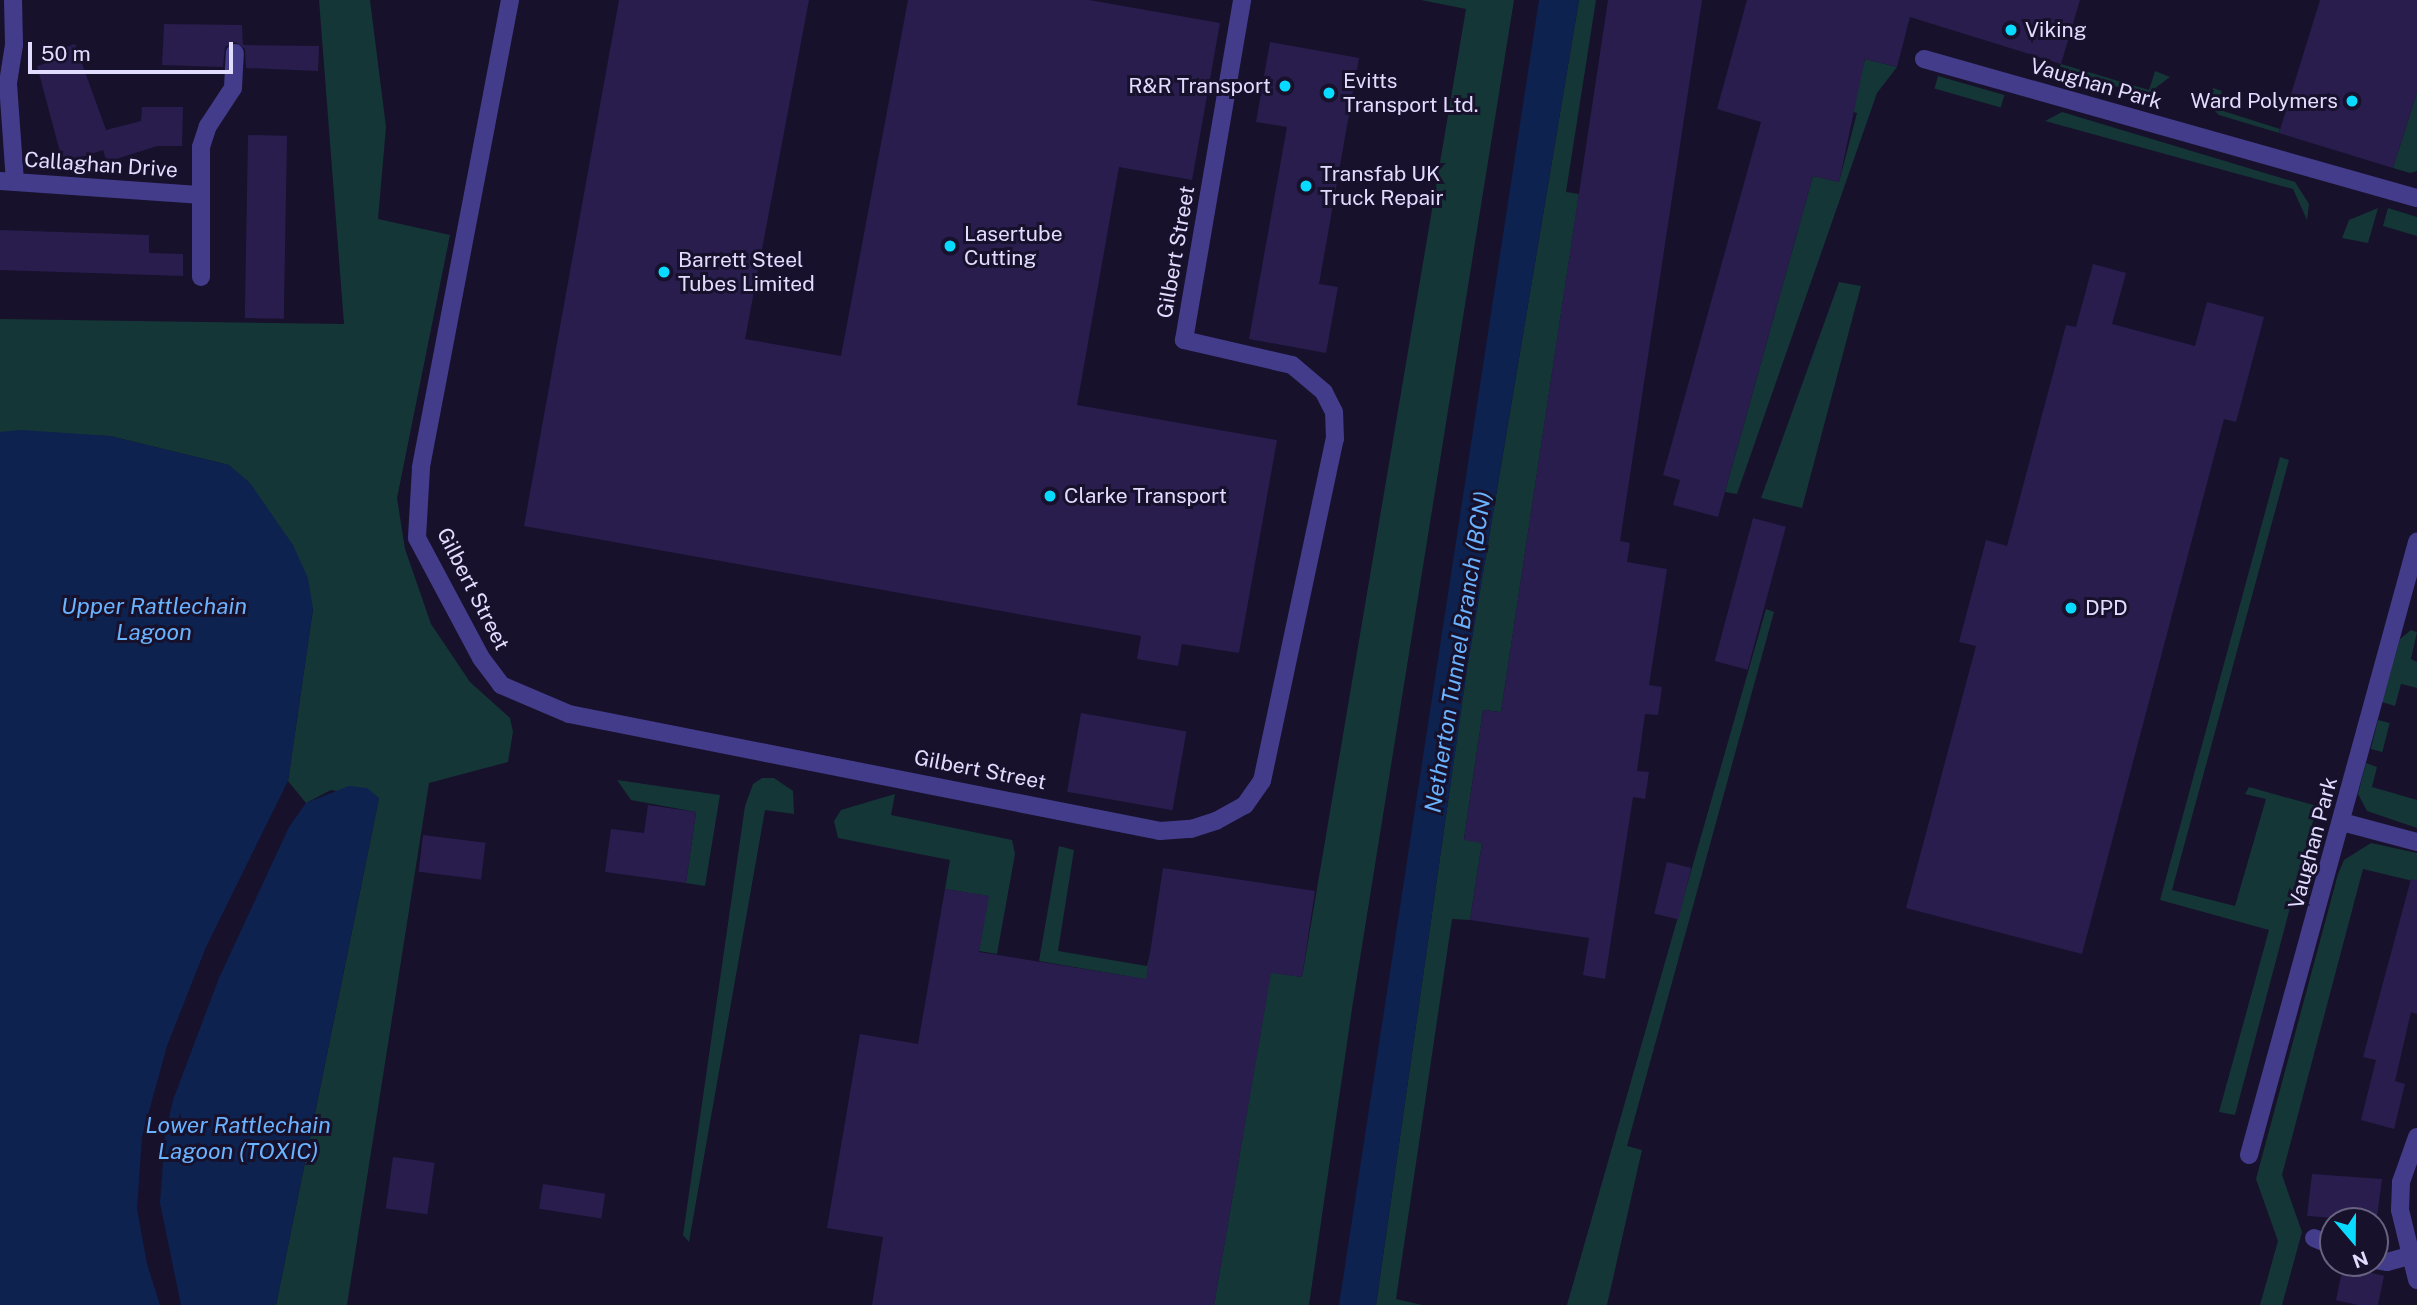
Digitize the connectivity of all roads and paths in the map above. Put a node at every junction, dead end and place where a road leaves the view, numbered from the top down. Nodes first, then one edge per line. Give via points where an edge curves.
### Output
1 (13, 0) edge
2 (510, 0) edge
3 (1242, 0) edge
4 (235, 53) dead end
5 (1924, 59) dead end
6 (7, 182) edge
7 (199, 195) junction
8 (2417, 198) edge
9 (201, 277) dead end
10 (2417, 542) edge
11 (2343, 822) junction
12 (2417, 842) edge
13 (2417, 1138) edge
14 (2249, 1155) dead end
15 (2314, 1238) dead end
16 (2319, 1240) edge
17 (2409, 1256) junction
18 (2389, 1261) edge
19 (2417, 1280) edge

1 - 6 street
2 - 3 street, Gilbert Street via 421,468 417,538 481,658 501,685 569,714 1160,831 1216,821 1245,805 1262,781 1335,439 1334,412 1324,392 1292,365 1184,340
4 - 7 street, Callaghan Drive via 233,88 208,126 201,147
5 - 8 street, Vaughan Park
6 - 7 street, Callaghan Drive
7 - 9 street, Callaghan Drive
10 - 11 street, Vaughan Park
11 - 12 street
11 - 14 street, Vaughan Park
13 - 17 street via 2401,1182 2400,1210
15 - 16 street
17 - 18 street
17 - 19 street

